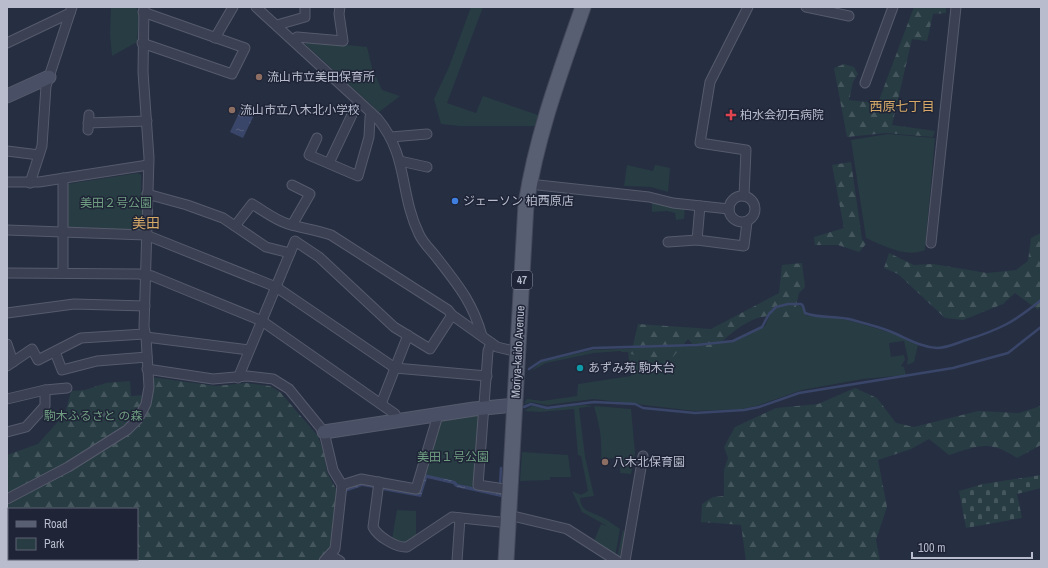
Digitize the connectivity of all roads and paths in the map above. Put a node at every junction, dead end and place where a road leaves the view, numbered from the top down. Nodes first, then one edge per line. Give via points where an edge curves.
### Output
1 (233, 7) edge
2 (305, 7) edge
3 (340, 7) edge
4 (583, 7) edge
5 (748, 7) edge
6 (805, 7) edge
7 (893, 7) edge
8 (956, 7) edge
9 (143, 9) edge
10 (262, 9) edge
11 (71, 10) edge
12 (849, 16) dead end
13 (278, 25) junction
14 (216, 38) junction
15 (295, 41) junction
16 (7, 43) edge
17 (142, 43) junction
18 (49, 77) junction
19 (865, 83) dead end
20 (7, 96) edge
21 (358, 102) junction
22 (372, 114) junction
23 (147, 121) junction
24 (88, 123) dead end
25 (426, 134) dead end
26 (391, 137) junction
27 (317, 138) dead end
28 (7, 151) edge
29 (39, 155) junction
30 (400, 162) junction
31 (329, 163) junction
32 (148, 165) junction
33 (428, 167) dead end
34 (64, 178) junction
35 (7, 182) edge
36 (30, 183) junction
37 (529, 184) junction
38 (292, 185) dead end
39 (147, 194) junction
40 (744, 196) junction
41 (700, 206) junction
42 (729, 210) junction
43 (747, 222) junction
44 (292, 225) junction
45 (235, 226) junction
46 (7, 230) edge
47 (63, 232) junction
48 (146, 235) junction
49 (697, 240) junction
50 (668, 242) dead end
51 (931, 243) dead end
52 (290, 253) junction
53 (63, 272) junction
54 (7, 273) edge
55 (146, 275) junction
56 (276, 287) junction
57 (145, 306) junction
58 (7, 313) edge
59 (452, 315) junction
60 (262, 321) junction
61 (408, 335) junction
62 (145, 336) junction
63 (482, 336) junction
64 (491, 343) junction
65 (7, 344) edge
66 (249, 350) junction
67 (55, 352) junction
68 (518, 352) junction
69 (147, 356) junction
70 (10, 364) edge
71 (395, 368) junction
72 (147, 369) junction
73 (487, 376) junction
74 (238, 378) junction
75 (67, 388) dead end
76 (46, 390) junction
77 (7, 400) edge
78 (381, 404) junction
79 (515, 405) junction
80 (484, 408) junction
81 (438, 415) junction
82 (397, 421) junction
83 (7, 432) edge
84 (324, 432) junction
85 (643, 456) dead end
86 (379, 482) junction
87 (342, 485) junction
88 (511, 490) junction
89 (7, 499) edge
90 (460, 518) junction
91 (509, 519) junction
92 (327, 558) edge
93 (340, 561) edge
94 (457, 561) edge
95 (506, 561) edge
96 (617, 561) edge
97 (625, 561) edge

1 - 14 street
2 - 13 street via 305,17
3 - 15 street via 343,41 297,37
4 - 37 main road, Moriya-kaido Avenue / 47 via 545,115
5 - 40 street via 710,82 700,143 746,150
6 - 12 street
7 - 19 street
8 - 51 street
9 - 14 street
9 - 17 street
10 - 13 street
11 - 16 street
11 - 18 street
13 - 15 street
14 - 17 street via 245,48 232,74
15 - 21 street
17 - 23 street
18 - 20 street
18 - 29 street
21 - 22 street
21 - 31 street
22 - 26 street
22 - 31 street via 369,137 358,176
23 - 24 street
23 - 32 street
25 - 26 street
26 - 30 street
27 - 31 street via 308,155
28 - 29 street
29 - 36 street
30 - 33 street
30 - 63 street via 419,234 471,305
32 - 34 street
32 - 39 street
34 - 36 street
34 - 47 street
35 - 36 street
37 - 41 street via 649,196 673,203
37 - 68 main road, Moriya-kaido Avenue / 47
38 - 44 street via 310,194
39 - 45 street via 223,218
39 - 48 street
40 - 42 street via 732,200
40 - 43 street via 752,200 755,208 754,216
41 - 42 street
41 - 49 street
42 - 43 street via 734,220
43 - 49 street via 744,246
44 - 45 street via 276,219 252,204
44 - 59 street via 330,235
45 - 52 street via 266,248
46 - 47 street
47 - 48 street
47 - 53 street
48 - 55 street
48 - 56 street
49 - 50 street
52 - 56 street
52 - 61 street via 295,241 319,257 394,327
53 - 54 street
53 - 55 street
55 - 57 street
55 - 60 street
56 - 60 street
56 - 71 street
57 - 58 street via 74,304
57 - 62 street
59 - 61 street via 430,349
59 - 63 street
60 - 66 street
60 - 78 street
61 - 71 street
62 - 66 street
62 - 67 street via 81,338
62 - 69 street
63 - 64 street
64 - 68 street via 510,352
64 - 73 street
65 - 70 street
66 - 74 street
67 - 69 street via 62,370 97,361
67 - 70 street via 38,360 32,349
68 - 79 main road, Moriya-kaido Avenue / 47
69 - 72 street
71 - 73 street
71 - 78 street
72 - 74 street via 213,379
72 - 89 street via 149,386 146,404 138,419 127,430 68,467
73 - 80 street
74 - 84 street via 247,376 273,379 289,389
75 - 76 street
76 - 77 street
76 - 83 street via 45,406 26,427
78 - 82 street via 395,414
79 - 80 street
79 - 88 main road, Moriya-kaido Avenue / 47
80 - 81 street
80 - 88 street via 478,485
81 - 82 street
81 - 86 street via 416,489
82 - 84 street
84 - 87 street via 333,470
85 - 97 street
86 - 87 street via 361,479
86 - 90 street via 373,528 375,533 401,547 407,547 452,517
87 - 92 street via 335,549
88 - 91 main road, Moriya-kaido Avenue / 47
90 - 91 street
90 - 94 street
91 - 95 main road, Moriya-kaido Avenue / 47
91 - 96 street via 567,529
92 - 93 street

